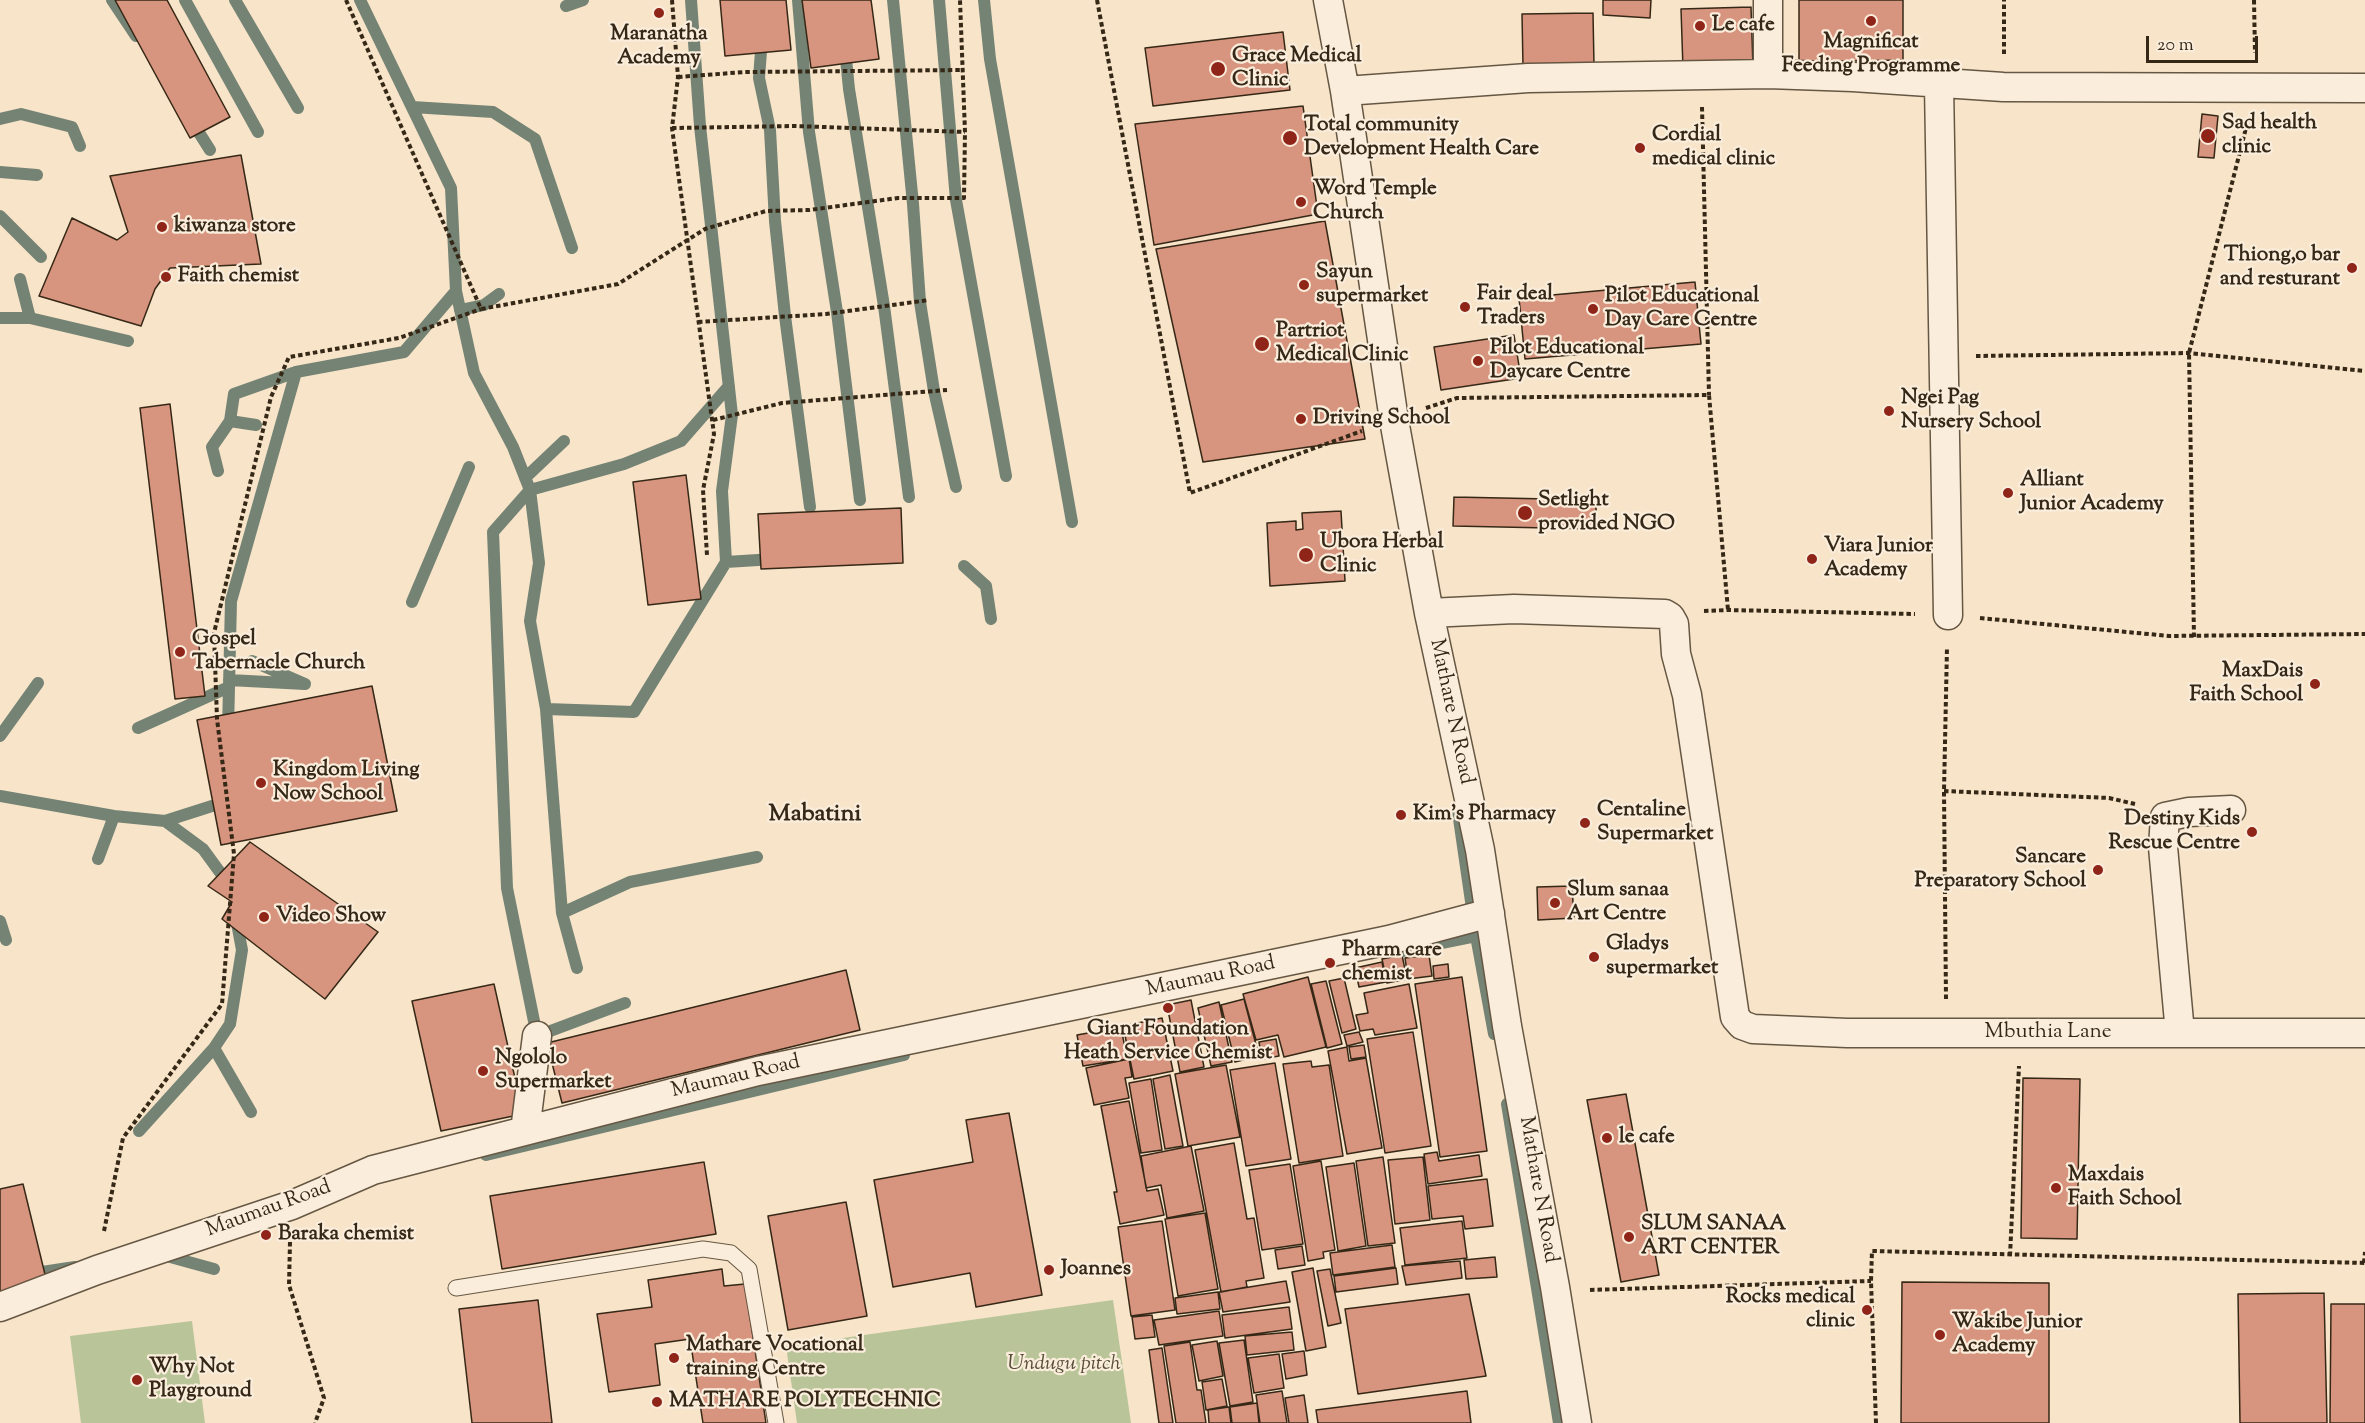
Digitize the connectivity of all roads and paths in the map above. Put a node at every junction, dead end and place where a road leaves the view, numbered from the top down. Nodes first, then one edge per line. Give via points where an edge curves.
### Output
1 (346, 0) edge
2 (672, 0) edge
3 (960, 0) edge
4 (1097, 0) edge
5 (1328, 0) edge
6 (1768, 0) edge
7 (2004, 0) edge
8 (2254, 0) edge
9 (964, 70) junction
10 (1768, 74) junction
11 (1701, 76) junction
12 (678, 77) junction
13 (1939, 84) junction
14 (2003, 87) junction
15 (2256, 88) junction
16 (2365, 88) edge
17 (1356, 90) junction
18 (672, 129) junction
19 (965, 132) junction
20 (687, 240) junction
21 (929, 300) dead end
22 (482, 309) junction
23 (698, 322) junction
24 (2189, 353) junction
25 (1945, 357) junction
26 (2365, 371) edge
27 (947, 390) dead end
28 (1709, 395) junction
29 (712, 420) junction
30 (1394, 420) junction
31 (707, 555) dead end
32 (1728, 610) junction
33 (1430, 614) junction
34 (1665, 614) junction
35 (1948, 615) junction
36 (2365, 634) edge
37 (2194, 637) junction
38 (1944, 791) junction
39 (2142, 806) dead end
40 (2231, 810) dead end
41 (1490, 913) junction
42 (1946, 1033) junction
43 (2021, 1033) junction
44 (2180, 1033) junction
45 (2365, 1033) edge
46 (537, 1036) dead end
47 (525, 1131) junction
48 (292, 1205) junction
49 (2365, 1252) edge
50 (2010, 1256) junction
51 (2365, 1263) edge
52 (97, 1270) junction
53 (1871, 1281) junction
54 (456, 1288) dead end
55 (1588, 1290) dead end
56 (0, 1307) edge
57 (315, 1423) edge
58 (776, 1423) edge
59 (1577, 1423) edge
60 (1876, 1423) edge

1 - 22 path
2 - 12 path
3 - 9 path
4 - 30 path via 1190,493
5 - 17 street, Mathare N Road
6 - 10 street
7 - 14 path
8 - 15 path
9 - 12 path via 745,72
9 - 19 path
10 - 11 street
10 - 13 street
11 - 17 street via 1528,78
11 - 28 path
12 - 18 path
13 - 14 street
13 - 25 street
14 - 15 street
15 - 16 street
15 - 24 path
17 - 30 street, Mathare N Road
18 - 19 path via 786,126
18 - 20 path
19 - 20 path via 964,198 898,198 809,210 766,211 705,229
20 - 22 path via 618,284
20 - 23 path
21 - 23 path via 826,314
22 - 52 path via 399,338 289,357 271,397 214,633 217,719 234,854 222,1004 123,1138
23 - 29 path
24 - 25 path
24 - 26 path
24 - 37 path
25 - 35 street
27 - 29 path via 782,402
28 - 30 path via 1457,398
28 - 32 path
29 - 31 path via 714,434 703,490
30 - 33 street, Mathare N Road
32 - 34 path
32 - 35 path
33 - 34 street via 1514,609
33 - 41 street, Mathare N Road
34 - 42 street, Mbuthia Lane via 1674,624 1676,654 1687,695 1736,1017 1742,1025 1760,1030
35 - 37 path
35 - 38 path
36 - 37 path
38 - 39 path via 2109,798
38 - 42 path
40 - 44 street via 2189,812 2165,818 2163,847
41 - 47 street, Maumau Road via 1389,940 758,1071
41 - 59 street, Mathare N Road
42 - 43 street, Mbuthia Lane
43 - 44 street, Mbuthia Lane
43 - 50 path
44 - 45 street, Mbuthia Lane
46 - 47 street
47 - 48 street, Maumau Road via 373,1170
48 - 52 street, Maumau Road
48 - 57 path via 289,1285 324,1398
49 - 51 path
50 - 51 path
50 - 53 path via 1872,1251
52 - 56 street, Maumau Road
53 - 55 path
53 - 60 path
54 - 58 lane via 703,1248 731,1253 749,1269

